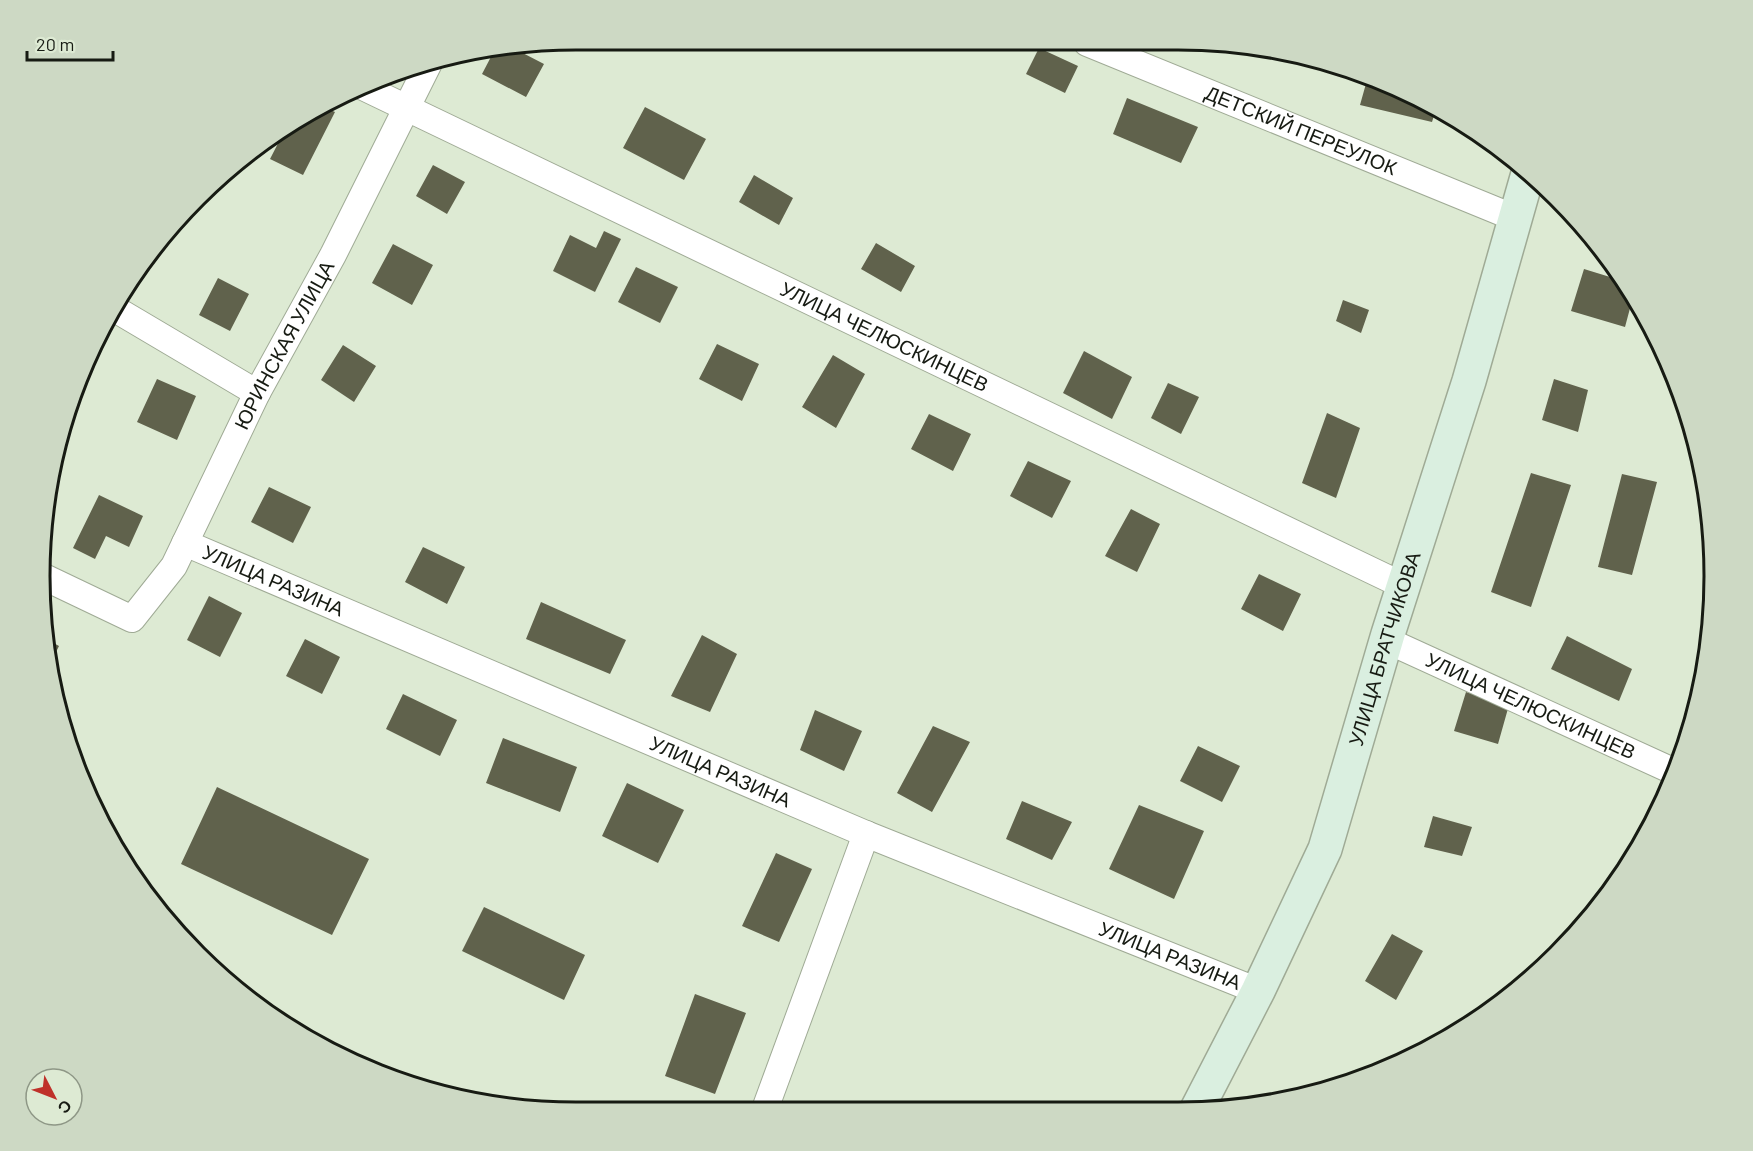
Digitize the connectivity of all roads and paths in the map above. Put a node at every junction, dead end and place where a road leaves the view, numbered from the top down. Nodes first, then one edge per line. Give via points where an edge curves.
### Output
1 (1104, 50) edge
2 (424, 71) edge
3 (371, 91) edge
4 (404, 109) junction
5 (1526, 182) edge
6 (1515, 218) junction
7 (120, 312) edge
8 (257, 393) junction
9 (185, 543) junction
10 (50, 581) edge
11 (1404, 586) junction
12 (1386, 640) junction
13 (1667, 768) edge
14 (866, 834) junction
15 (1258, 991) junction
16 (1201, 1101) edge
17 (768, 1102) edge

1 - 6 street, ДЕТСКИЙ ПЕРЕУЛОК
2 - 4 street, ЮРИНСКАЯ УЛИЦА
3 - 4 street, УЛИЦА ЧЕЛЮСКИНЦЕВ
4 - 8 street, ЮРИНСКАЯ УЛИЦА via 333,255
4 - 11 street, УЛИЦА ЧЕЛЮСКИНЦЕВ
5 - 6 main road, УЛИЦА БРАТЧИКОВА
6 - 11 main road, УЛИЦА БРАТЧИКОВА via 1469,381
7 - 8 street
8 - 9 street, ЮРИНСКАЯ УЛИЦА
9 - 10 street, ЮРИНСКАЯ УЛИЦА via 174,566 132,619
9 - 14 street, УЛИЦА РАЗИНА
11 - 12 main road, УЛИЦА БРАТЧИКОВА
12 - 13 street, УЛИЦА ЧЕЛЮСКИНЦЕВ
12 - 15 main road, УЛИЦА БРАТЧИКОВА via 1325,849
14 - 15 street, УЛИЦА РАЗИНА
14 - 17 street
15 - 16 main road, УЛИЦА БРАТЧИКОВА

